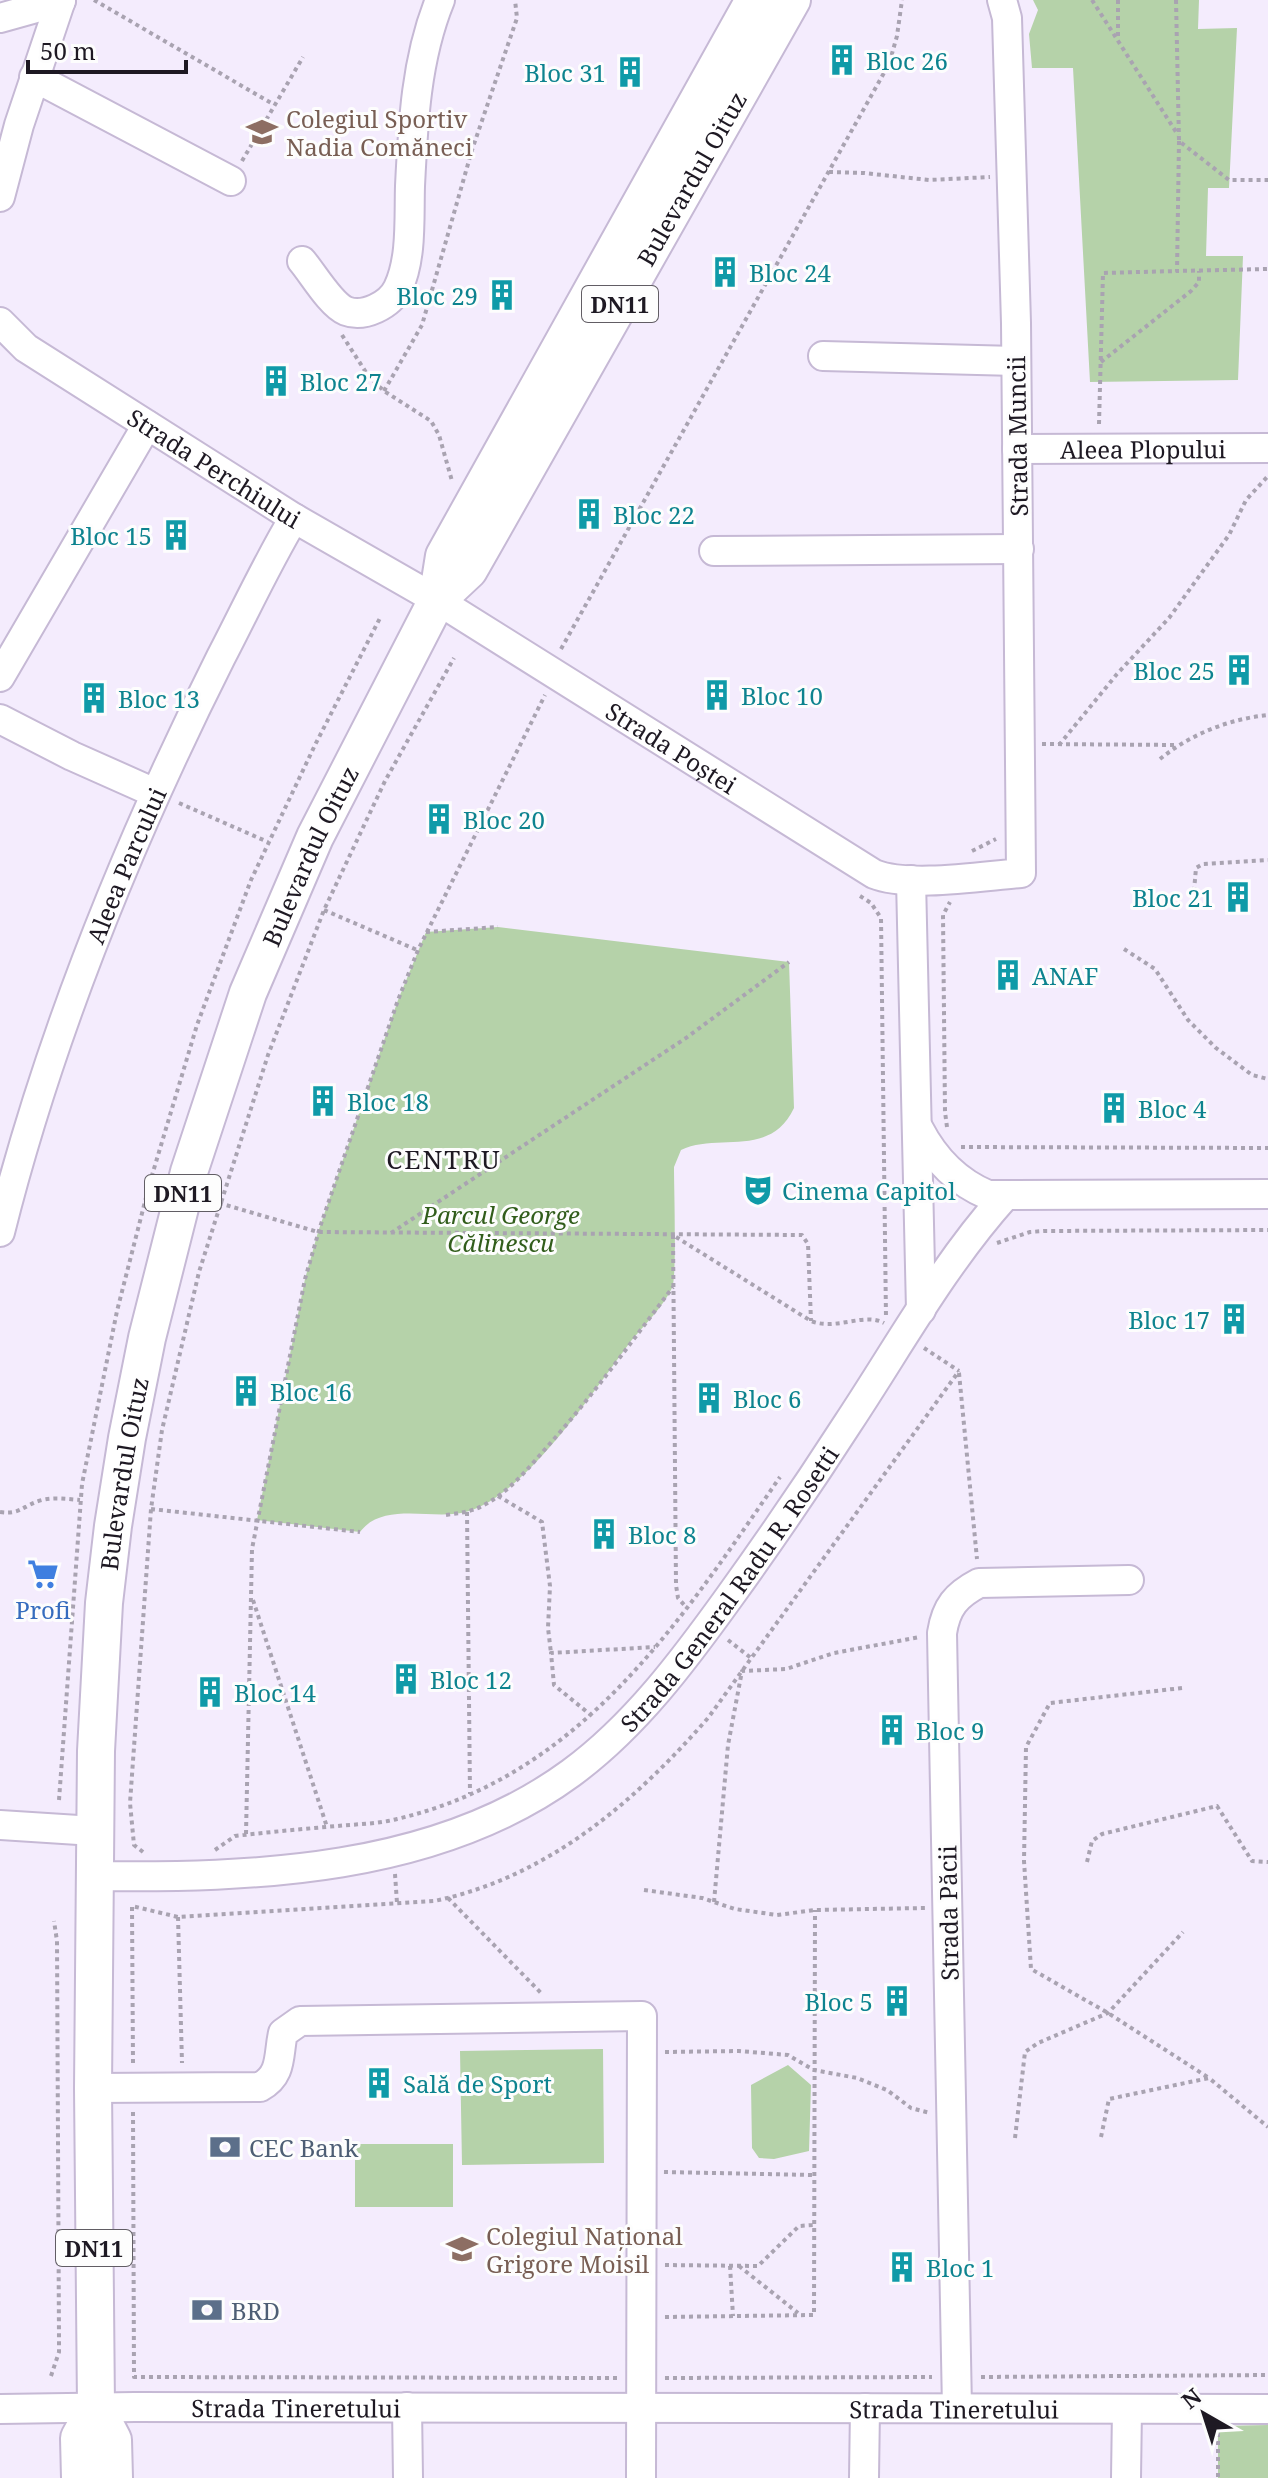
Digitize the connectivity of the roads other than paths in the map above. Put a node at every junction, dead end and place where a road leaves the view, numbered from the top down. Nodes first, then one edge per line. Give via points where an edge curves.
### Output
1 (61, 0) edge
2 (440, 0) edge
3 (754, 0) edge
4 (792, 0) edge
5 (1002, 0) edge
6 (0, 18) edge
7 (34, 77) junction
8 (10, 119) edge
9 (231, 181) road end
10 (0, 197) edge
11 (302, 261) dead end
12 (0, 322) edge
13 (13, 350) edge
14 (823, 356) dead end
15 (1016, 361) junction
16 (147, 425) junction
17 (1268, 448) edge
18 (1017, 449) junction
19 (294, 518) junction
20 (1019, 549) junction
21 (714, 551) dead end
22 (437, 600) junction
23 (0, 677) edge
24 (0, 719) edge
25 (155, 793) junction
26 (1021, 873) joint
27 (911, 880) junction
28 (918, 1128) junction
29 (10, 1151) edge
30 (1268, 1194) edge
31 (1005, 1196) junction
32 (0, 1232) edge
33 (921, 1310) junction
34 (1129, 1580) dead end
35 (0, 1825) edge
36 (94, 1831) junction
37 (93, 1876) junction
38 (93, 2088) junction
39 (96, 2407) junction
40 (407, 2407) junction
41 (640, 2408) junction
42 (865, 2408) junction
43 (957, 2408) junction
44 (0, 2409) edge
45 (1127, 2409) junction
46 (1268, 2409) edge
47 (80, 2478) edge
48 (114, 2478) edge
49 (408, 2478) edge
50 (641, 2478) edge
51 (864, 2478) edge
52 (1126, 2478) edge

1 - 6 street
1 - 7 street
2 - 11 street via 419,71 407,248 397,290 385,303 350,313 338,306
3 - 22 main road, Bulevardul Oituz / DN11 via 444,556
4 - 22 main road, Bulevardul Oituz / DN11 via 469,570
5 - 15 street, Strada Muncii via 1007,18
7 - 8 street
7 - 9 street
8 - 10 street
12 - 13 street, Strada Perchiului
13 - 16 street, Strada Perchiului
14 - 15 street
15 - 18 street, Strada Muncii
16 - 19 street, Strada Perchiului
16 - 23 street
17 - 18 street, Aleea Plopului
18 - 20 street, Strada Muncii
19 - 22 street, Strada Perchiului
19 - 25 street, Aleea Parcului
20 - 21 street
20 - 26 street, Strada Muncii
22 - 27 street, Strada Poștei via 874,874
22 - 36 main road, Bulevardul Oituz / DN11 via 288,895 248,993 189,1172 147,1338 113,1526
24 - 25 street
25 - 29 street, Aleea Parcului
26 - 27 street, Strada Poștei
27 - 28 street
28 - 31 street via 954,1175 988,1195
28 - 33 street
29 - 32 street, Aleea Parcului
30 - 31 street
31 - 33 street, Strada General Radu R. Rosetti via 959,1250
33 - 37 street, Strada General Radu R. Rosetti via 701,1637 616,1735 572,1773 513,1808 422,1843 356,1858 213,1876
34 - 43 street, Strada Păcii via 979,1583 951,1603 945,1616
35 - 36 street
36 - 37 main road, Bulevardul Oituz / DN11
37 - 38 main road, Bulevardul Oituz / DN11
38 - 39 main road, Bulevardul Oituz / DN11
38 - 41 street via 260,2087 279,2066 283,2033 300,2021 642,2016
39 - 40 street, Strada Tineretului
39 - 44 street, Strada Tineretului
39 - 47 main road, Bulevardul Oituz / DN11 via 79,2438
39 - 48 main road, Bulevardul Oituz / DN11 via 113,2440
40 - 41 street, Strada Tineretului
40 - 49 street
41 - 42 street, Strada Tineretului
41 - 50 street
42 - 43 street, Strada Tineretului
42 - 51 street
43 - 45 street, Strada Tineretului
45 - 46 street, Strada Tineretului
45 - 52 street

